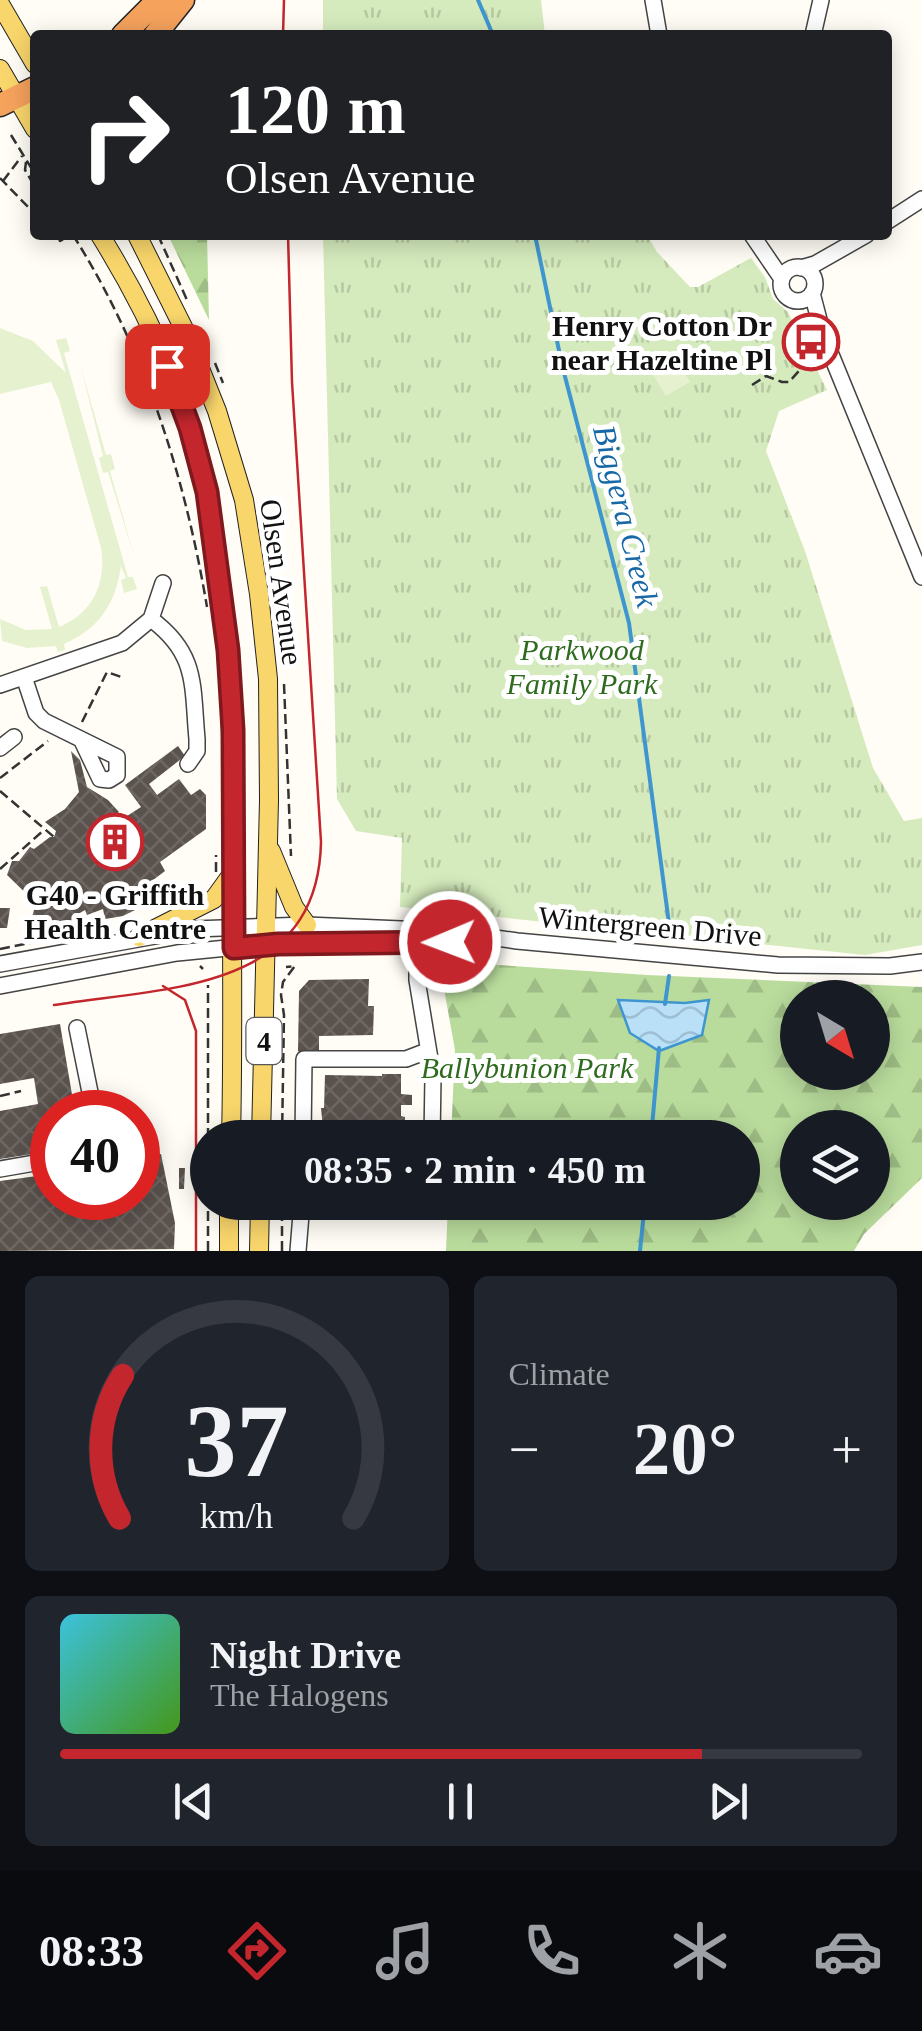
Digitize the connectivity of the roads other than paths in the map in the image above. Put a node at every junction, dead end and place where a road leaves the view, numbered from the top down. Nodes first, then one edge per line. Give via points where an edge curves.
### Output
1 (158, 0) edge
2 (183, 0) edge
3 (653, 0) edge
4 (821, 0) edge
5 (0, 4) edge
6 (127, 30) edge
7 (159, 30) edge
8 (658, 30) edge
9 (814, 30) edge
10 (30, 55) edge
11 (0, 69) edge
12 (17, 96) edge
13 (30, 120) edge
14 (922, 199) edge
15 (892, 218) edge
16 (103, 240) edge
17 (140, 240) edge
18 (757, 240) edge
19 (857, 240) edge
20 (859, 240) edge
21 (793, 271) junction
22 (808, 292) junction
23 (916, 542) edge
24 (922, 577) edge
25 (162, 583) dead end
26 (150, 619) junction
27 (24, 677) junction
28 (0, 685) edge
29 (14, 738) dead end
30 (79, 739) road end
31 (0, 748) edge
32 (188, 764) dead end
33 (269, 846) junction
34 (224, 876) junction
35 (307, 925) junction
36 (143, 928) junction
37 (232, 928) junction
38 (267, 936) junction
39 (517, 941) junction
40 (417, 943) junction
41 (234, 948) junction
42 (922, 962) edge
43 (0, 964) edge
44 (0, 986) edge
45 (77, 1028) dead end
46 (427, 1051) junction
47 (90, 1090) edge
48 (231, 1120) edge
49 (262, 1120) edge
50 (303, 1120) edge
51 (432, 1120) edge
52 (30, 1164) edge
53 (0, 1169) edge
54 (229, 1220) edge
55 (260, 1220) edge
56 (301, 1220) edge
57 (229, 1251) edge
58 (259, 1251) edge
59 (298, 1251) edge

1 - 6 highway
2 - 7 highway
3 - 8 street
4 - 9 street
5 - 10 main road
11 - 12 main road
12 - 13 main road
14 - 15 street
16 - 34 main road, Olsen Avenue / 4 via 134,289 167,366 207,492 232,710
17 - 33 main road, Olsen Avenue / 4 via 198,363 244,500 268,679
18 - 21 street
19 - 21 street
20 - 22 street
21 - 22 street via 810,272
21 - 22 street via 784,294
22 - 23 street
23 - 24 street
25 - 26 street
26 - 27 street via 111,648
26 - 32 street via 176,640 189,664 197,739
27 - 28 street
27 - 30 street via 36,713
29 - 31 street
33 - 35 main road
33 - 38 main road, Olsen Avenue / 4
34 - 36 main road via 214,899
34 - 37 main road, Olsen Avenue / 4
35 - 38 street, Wintergreen Drive
35 - 39 street, Wintergreen Drive
36 - 37 street
36 - 43 street
37 - 38 street
37 - 41 main road, Olsen Avenue / 4
38 - 40 street, Wintergreen Drive
38 - 41 street
38 - 49 main road, Olsen Avenue / 4
39 - 40 street, Wintergreen Drive
39 - 42 street, Wintergreen Drive via 860,978
40 - 46 street
41 - 44 street
41 - 48 main road, Olsen Avenue / 4
45 - 47 street
46 - 50 street via 406,1058 304,1059
46 - 51 street
52 - 53 street
54 - 57 main road
55 - 58 main road
56 - 59 street

